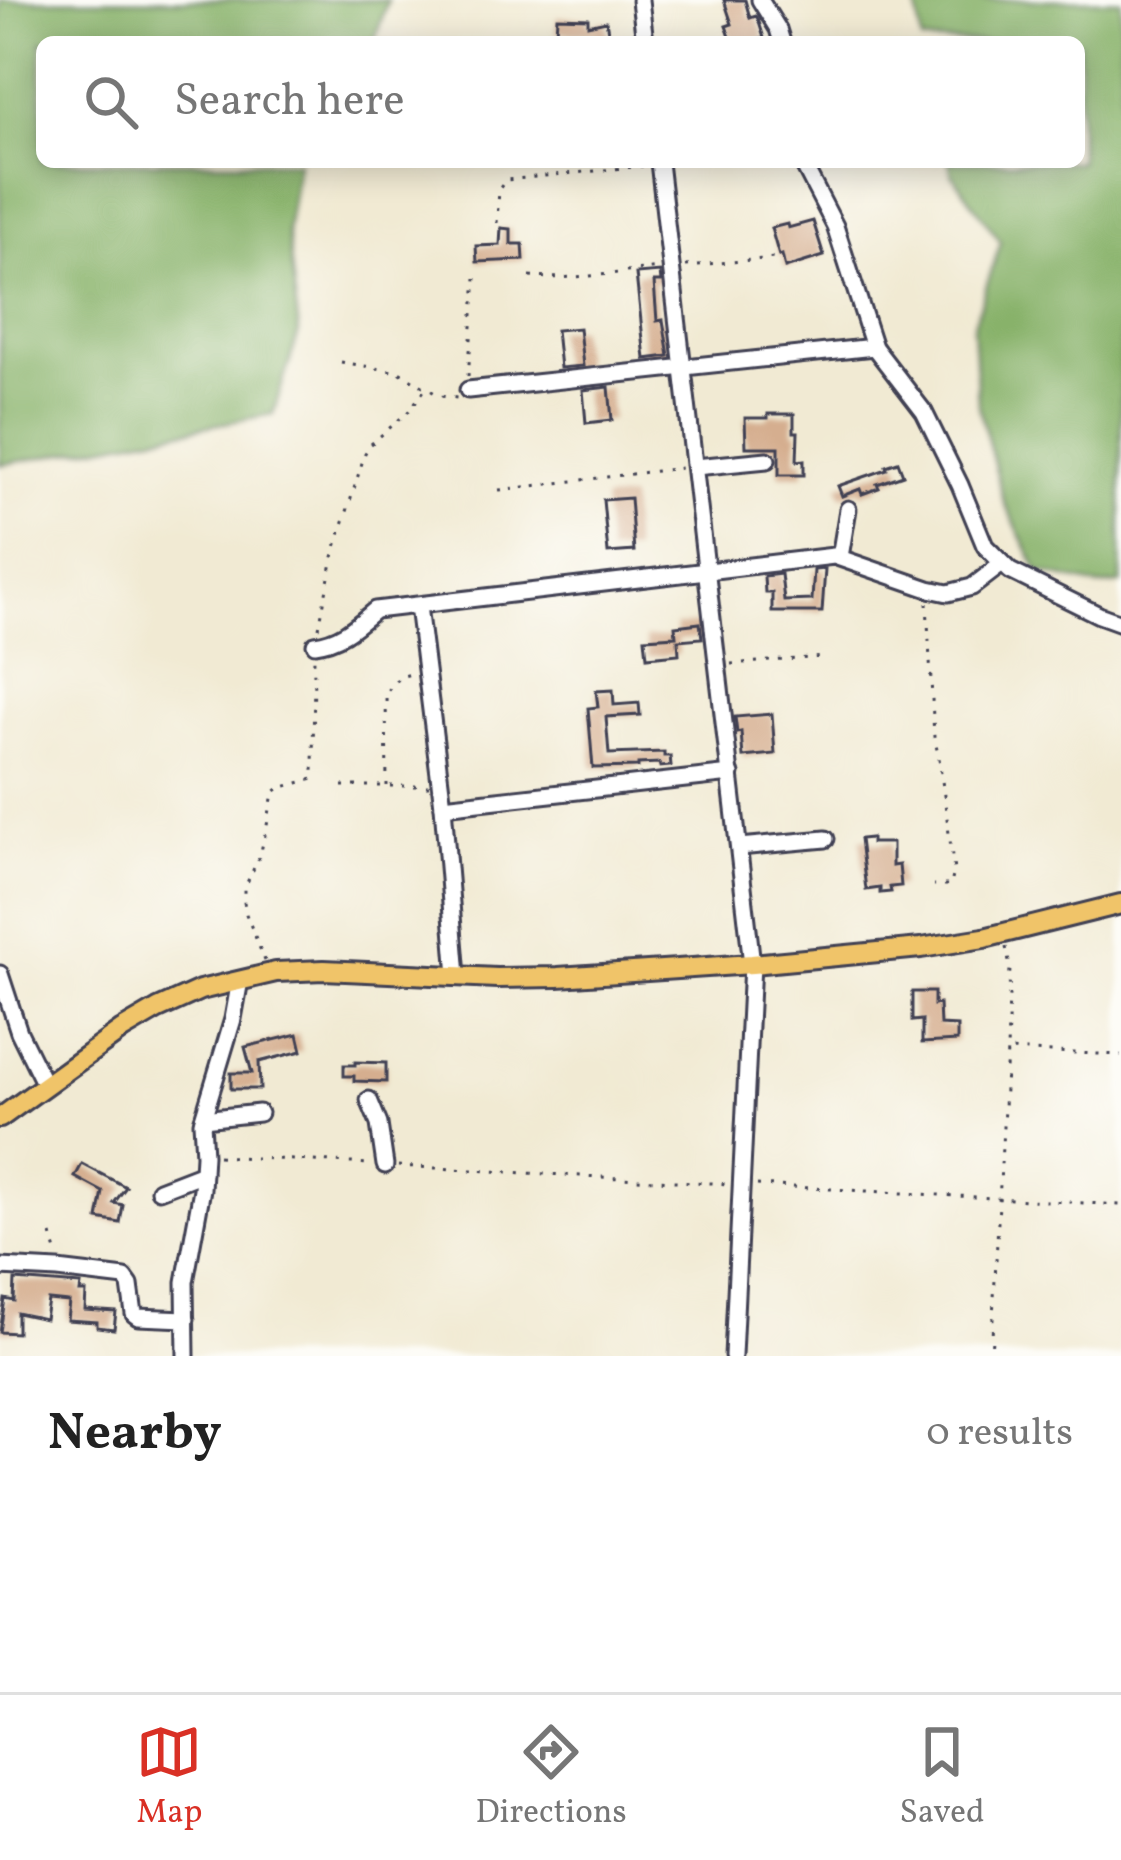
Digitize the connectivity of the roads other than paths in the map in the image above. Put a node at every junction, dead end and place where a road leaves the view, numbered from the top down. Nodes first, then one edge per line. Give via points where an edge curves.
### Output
1 (640, 0) edge
2 (760, 0) edge
3 (644, 36) edge
4 (780, 36) edge
5 (660, 168) edge
6 (805, 168) edge
7 (874, 347) junction
8 (683, 368) junction
9 (468, 390) road end
10 (767, 460) dead end
11 (695, 467) junction
12 (848, 509) dead end
13 (840, 557) junction
14 (1002, 564) junction
15 (706, 571) junction
16 (418, 606) junction
17 (1121, 623) edge
18 (314, 644) road end
19 (730, 775) junction
20 (443, 806) junction
21 (826, 839) dead end
22 (739, 848) junction
23 (1121, 904) edge
24 (752, 964) junction
25 (0, 974) edge
26 (457, 976) junction
27 (240, 980) junction
28 (45, 1084) junction
29 (369, 1100) dead end
30 (259, 1113) dead end
31 (0, 1118) edge
32 (202, 1119) junction
33 (385, 1165) road end
34 (203, 1173) junction
35 (159, 1190) dead end
36 (0, 1268) edge
37 (186, 1319) junction
38 (186, 1356) edge
39 (733, 1356) edge

1 - 3 street
2 - 4 street
5 - 8 street
6 - 7 street via 835,226
7 - 8 street
7 - 14 street via 924,412 986,546
8 - 9 street
8 - 11 street
10 - 11 street
11 - 15 street
12 - 13 street
13 - 14 street via 948,593 972,587
13 - 15 street
14 - 17 street
15 - 16 street
15 - 19 street
16 - 18 street via 375,610 349,632
16 - 20 street
19 - 20 street
19 - 22 street
20 - 26 street
21 - 22 street
22 - 24 street
23 - 24 main road via 921,948
24 - 26 main road
24 - 39 street
25 - 28 street
26 - 27 main road via 324,970
27 - 28 main road via 158,1009
27 - 32 street
28 - 31 main road
29 - 33 street
30 - 32 street
32 - 34 street
34 - 35 street
34 - 37 street
36 - 37 street via 124,1278 138,1317
37 - 38 street

